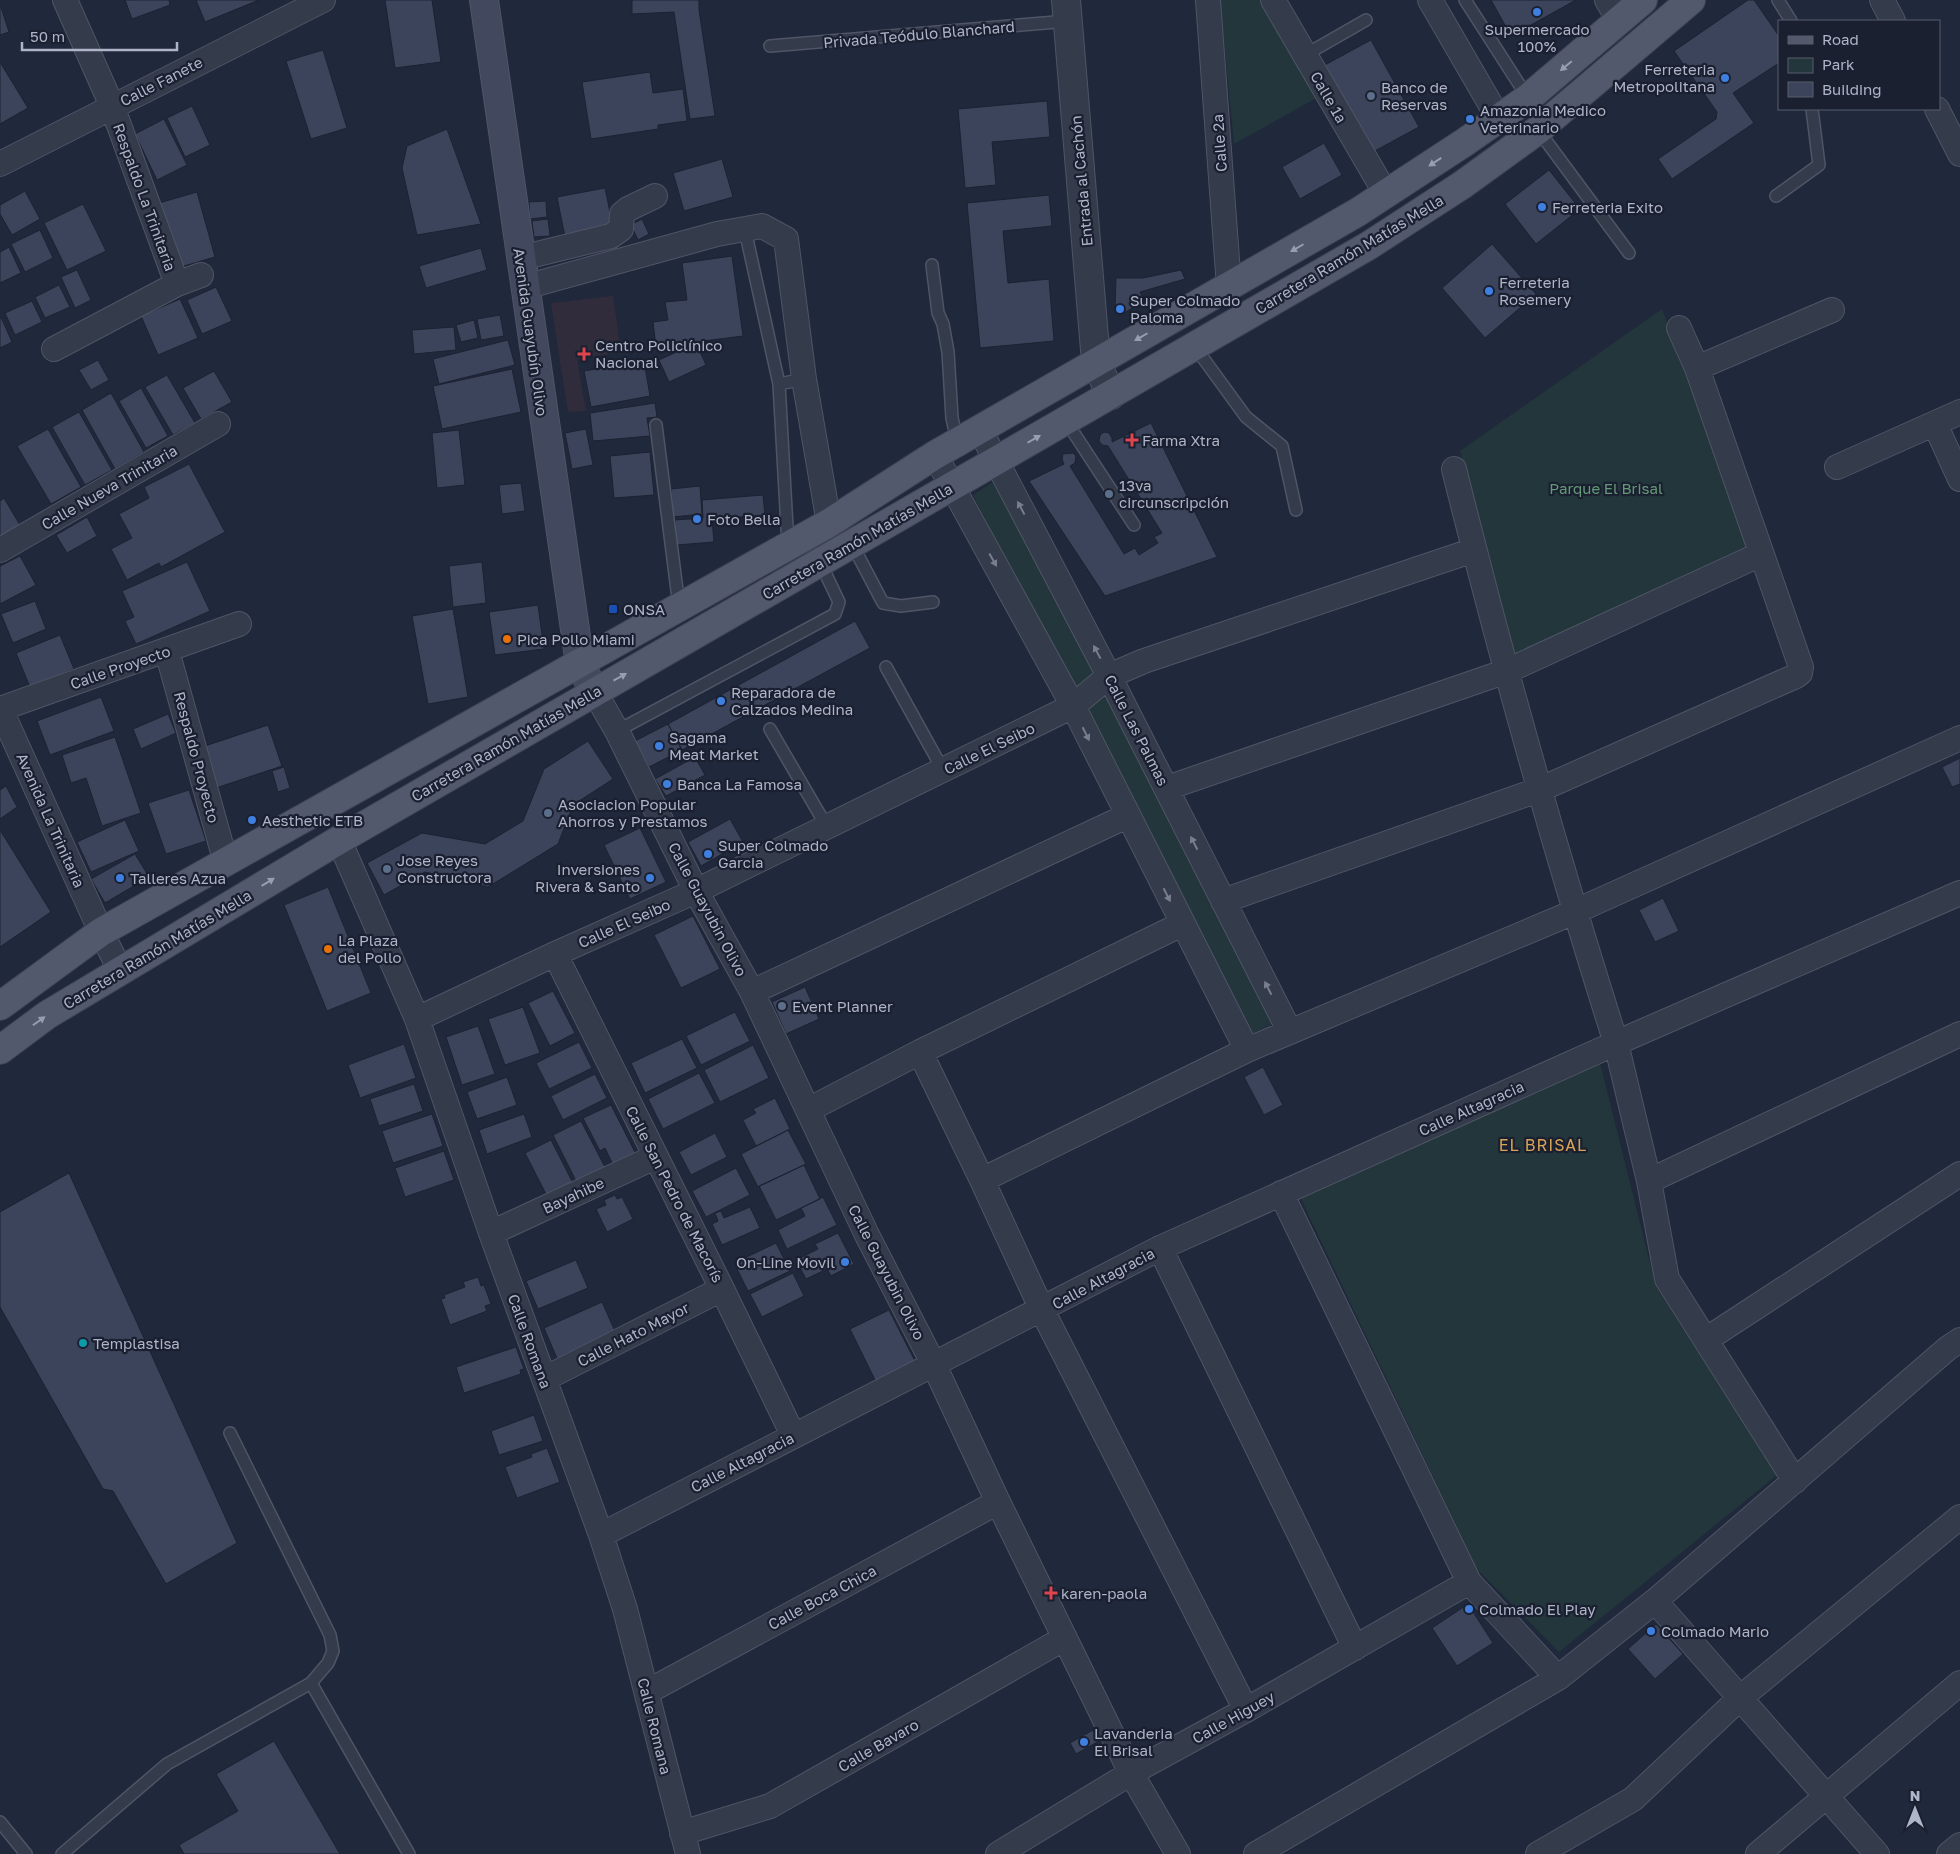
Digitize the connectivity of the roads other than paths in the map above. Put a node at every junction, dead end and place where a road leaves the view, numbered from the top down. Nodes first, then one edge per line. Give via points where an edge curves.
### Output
1 (65, 0) edge
2 (323, 0) edge
3 (484, 0) edge
4 (1208, 0) edge
5 (1430, 0) edge
6 (1464, 0) edge
7 (1643, 0) edge
8 (1691, 0) edge
9 (1778, 0) edge
10 (1882, 0) edge
11 (1275, 1) edge
12 (1613, 10) edge
13 (1067, 11) edge
14 (1366, 20) dead end
15 (1791, 20) edge
16 (1892, 20) edge
17 (770, 46) dead end
18 (1305, 55) junction
19 (1528, 98) junction
20 (112, 106) junction
21 (1812, 110) edge
22 (1938, 110) edge
23 (1499, 119) junction
24 (1538, 130) junction
25 (1960, 154) edge
26 (0, 164) edge
27 (1386, 194) junction
28 (655, 196) dead end
29 (1776, 196) dead end
30 (744, 230) junction
31 (1629, 253) dead end
32 (521, 258) junction
33 (932, 266) dead end
34 (201, 275) dead end
35 (177, 284) junction
36 (525, 287) junction
37 (1229, 287) junction
38 (1832, 310) dead end
39 (1679, 328) dead end
40 (1195, 346) junction
41 (54, 349) dead end
42 (1096, 362) junction
43 (1697, 368) junction
44 (804, 379) junction
45 (779, 384) junction
46 (1111, 396) junction
47 (1960, 412) edge
48 (1066, 421) junction
49 (218, 424) dead end
50 (1935, 424) junction
51 (656, 425) dead end
52 (957, 442) junction
53 (997, 460) junction
54 (1837, 467) dead end
55 (1454, 469) dead end
56 (1960, 478) edge
57 (953, 486) junction
58 (1296, 510) dead end
59 (829, 523) junction
60 (1134, 525) dead end
61 (852, 544) junction
62 (788, 545) junction
63 (0, 550) edge
64 (1474, 550) junction
65 (1761, 554) junction
66 (820, 562) junction
67 (932, 602) dead end
68 (679, 606) junction
69 (239, 624) dead end
70 (167, 651) junction
71 (580, 664) junction
72 (886, 667) dead end
73 (1507, 671) junction
74 (1110, 676) junction
75 (594, 691) junction
76 (1073, 706) junction
77 (0, 709) edge
78 (770, 729) dead end
79 (617, 731) junction
80 (1960, 738) edge
81 (943, 770) junction
82 (1167, 788) junction
83 (1541, 788) junction
84 (1127, 816) junction
85 (828, 827) junction
86 (338, 840) junction
87 (226, 863) junction
88 (696, 891) junction
89 (1960, 893) edge
90 (1223, 901) junction
91 (1574, 912) junction
92 (1182, 924) junction
93 (101, 932) junction
94 (555, 954) junction
95 (120, 970) junction
96 (752, 992) junction
97 (0, 1006) edge
98 (417, 1019) junction
99 (1290, 1032) junction
100 (1960, 1034) edge
101 (1616, 1043) junction
102 (0, 1050) edge
103 (1246, 1050) junction
104 (920, 1052) junction
105 (808, 1110) junction
106 (655, 1157) junction
107 (1960, 1174) edge
108 (982, 1180) junction
109 (1649, 1181) junction
110 (1281, 1193) junction
111 (491, 1233) junction
112 (1160, 1248) junction
113 (722, 1289) junction
114 (1042, 1310) junction
115 (1707, 1339) junction
116 (1960, 1340) edge
117 (934, 1365) junction
118 (544, 1379) junction
119 (230, 1433) dead end
120 (793, 1436) junction
121 (1794, 1481) junction
122 (998, 1502) junction
123 (1960, 1517) edge
124 (601, 1535) junction
125 (1469, 1582) junction
126 (1656, 1601) junction
127 (1065, 1638) junction
128 (1355, 1648) junction
129 (1558, 1678) junction
130 (1960, 1682) edge
131 (312, 1683) junction
132 (647, 1692) junction
133 (1740, 1698) junction
134 (1246, 1710) junction
135 (1131, 1774) junction
136 (1828, 1796) junction
137 (0, 1822) edge
138 (685, 1843) edge
139 (1960, 1845) edge
140 (26, 1854) edge
141 (62, 1854) edge
142 (409, 1854) edge
143 (998, 1854) edge
144 (1178, 1854) edge
145 (1256, 1854) edge
146 (1538, 1854) edge
147 (1758, 1854) edge
148 (1877, 1854) edge
149 (1950, 1854) edge

1 - 20 street, Respaldo La Trinitaria
2 - 20 street, Calle Fanete
3 - 32 main road, Avenida Guayubín Olivo
4 - 37 street, Calle 2a
5 - 23 street
6 - 19 lane
7 - 12 main road, Carretera Ramón Matías Mella
8 - 24 main road, Carretera Ramón Matías Mella
9 - 15 lane
10 - 16 street
11 - 18 street, Calle 1a
12 -> 19 main road, Carretera Ramón Matías Mella
13 - 17 lane, Privada Teódulo Blanchard
13 - 42 street, Entrada al Cachón
14 - 18 lane
18 - 27 street, Calle 1a
19 - 23 main road, Carretera Ramón Matías Mella
20 - 26 street, Calle Fanete
20 - 35 street, Respaldo La Trinitaria
21 - 29 lane via 1819,164
22 - 25 street
23 -> 27 main road, Carretera Ramón Matías Mella
24 - 31 lane
24 - 40 main road, Carretera Ramón Matías Mella via 1462,185 1368,246
27 -> 37 main road, Carretera Ramón Matías Mella
28 - 32 street via 622,214 620,229 611,236
30 - 36 street via 717,234
30 - 44 street via 762,226 786,240
30 - 45 lane
32 - 36 main road, Avenida Guayubín Olivo
33 - 52 lane via 938,313 948,352 952,418
34 - 35 street
35 - 41 street
36 - 71 main road, Avenida Guayubín Olivo
37 -> 42 main road, Carretera Ramón Matías Mella
38 - 43 street
39 - 43 street
40 - 46 main road, Carretera Ramón Matías Mella
40 - 58 lane via 1246,417 1282,446
42 - 46 street, Entrada al Cachón
42 - 52 main road, Carretera Ramón Matías Mella
43 - 65 street
44 - 45 lane
44 - 59 street
45 - 62 lane
46 - 48 main road, Carretera Ramón Matías Mella
47 - 50 street
53 -> 48 main road, Carretera Ramón Matías Mella
48 - 60 lane
49 - 63 street, Calle Nueva Trinitaria
50 - 54 street
50 - 56 street
51 - 68 lane
52 - 53 street, Calle Las Palmas
52 - 57 street
52 - 59 main road, Carretera Ramón Matías Mella
53 - 57 main road, Carretera Ramón Matías Mella
74 -> 53 street, Calle Las Palmas
55 - 64 street
57 - 61 main road, Carretera Ramón Matías Mella
57 -> 76 street
59 - 62 main road, Carretera Ramón Matías Mella
61 - 66 main road, Carretera Ramón Matías Mella
61 - 67 lane via 883,603 901,606
62 - 68 main road, Carretera Ramón Matías Mella
64 - 73 street
64 - 74 street, Calle El Seibo via 1144,661
65 - 73 street
65 - 83 street via 1801,667 1800,673
75 -> 66 main road, Carretera Ramón Matías Mella
66 - 79 lane via 839,602 835,614
68 - 71 main road, Carretera Ramón Matías Mella
69 - 70 street, Calle Proyecto
70 - 77 street, Calle Proyecto
70 - 87 street, Respaldo Proyecto
71 - 75 main road, Avenida Guayubín Olivo
71 - 87 main road, Carretera Ramón Matías Mella
72 - 81 lane
73 - 82 street
73 - 83 street
74 - 76 street, Calle El Seibo
74 - 82 street, Calle Las Palmas
75 - 79 street, Calle Guayubin Olivo
75 - 86 main road, Carretera Ramón Matías Mella
76 - 81 street, Calle El Seibo
76 -> 84 street
77 - 93 street, Avenida La Trinitaria
78 - 85 lane
79 - 88 street, Calle Guayubin Olivo
80 - 91 street
81 - 85 street, Calle El Seibo
90 -> 82 street, Calle Las Palmas
83 - 90 street
83 - 91 street
84 -> 92 street
84 - 96 street
85 - 88 street, Calle El Seibo
95 -> 86 main road, Carretera Ramón Matías Mella
86 - 98 street, Calle Romana
87 - 93 main road, Carretera Ramón Matías Mella
88 - 94 street, Calle El Seibo
88 - 96 street, Calle Guayubin Olivo
89 - 101 street, Calle Altagracia
99 -> 90 street, Calle Las Palmas
91 - 99 street
91 - 101 street
92 - 103 street
92 - 104 street
93 - 95 street, Avenida La Trinitaria
93 - 97 main road, Carretera Ramón Matías Mella
94 - 98 street, Calle El Seibo
94 - 106 street, Calle San Pedro de Macorís
102 -> 95 main road, Carretera Ramón Matías Mella via 47,1015
96 - 105 street, Calle Guayubin Olivo
98 - 111 street, Calle Romana
99 - 103 street
100 - 109 street
101 - 109 street
101 - 110 street, Calle Altagracia
103 - 108 street
104 - 105 street
104 - 108 street
105 - 117 street, Calle Guayubin Olivo
106 - 111 street, Bayahibe
106 - 113 street, Calle San Pedro de Macorís
107 - 115 street
108 - 114 street
109 - 115 street via 1667,1279
110 - 112 street, Calle Altagracia
110 - 125 street
111 - 118 street, Calle Romana
112 - 114 street, Calle Altagracia
112 - 128 street
113 - 118 street, Calle Hato Mayor
113 - 120 street, Calle San Pedro de Macorís
114 - 117 street, Calle Altagracia
114 - 134 street
115 - 121 street
116 - 121 street
117 - 120 street, Calle Altagracia
117 - 122 street, Calle Guayubin Olivo
118 - 124 street, Calle Romana
119 - 131 lane via 330,1635 333,1651
120 - 124 street, Calle Altagracia
121 - 126 street
122 - 127 street, Calle Guayubin Olivo
122 - 132 street, Calle Boca Chica
123 - 133 street
124 - 132 street, Calle Romana
125 - 128 street, Calle Higuey
125 - 129 street
126 - 129 street
126 - 133 street
127 - 135 street, Calle Guayubin Olivo
127 - 138 street, Calle Bavaro via 770,1806
128 - 134 street, Calle Higuey
129 - 145 street
130 - 136 street
131 - 141 lane via 167,1764
131 - 142 lane
132 - 138 street, Calle Romana
133 - 136 street
133 - 146 street via 1633,1799
134 - 135 street, Calle Higuey
135 - 143 street, Calle Higuey
135 - 144 street, Calle Guayubin Olivo
136 - 147 street
136 - 148 street
137 - 140 lane
139 - 149 street

